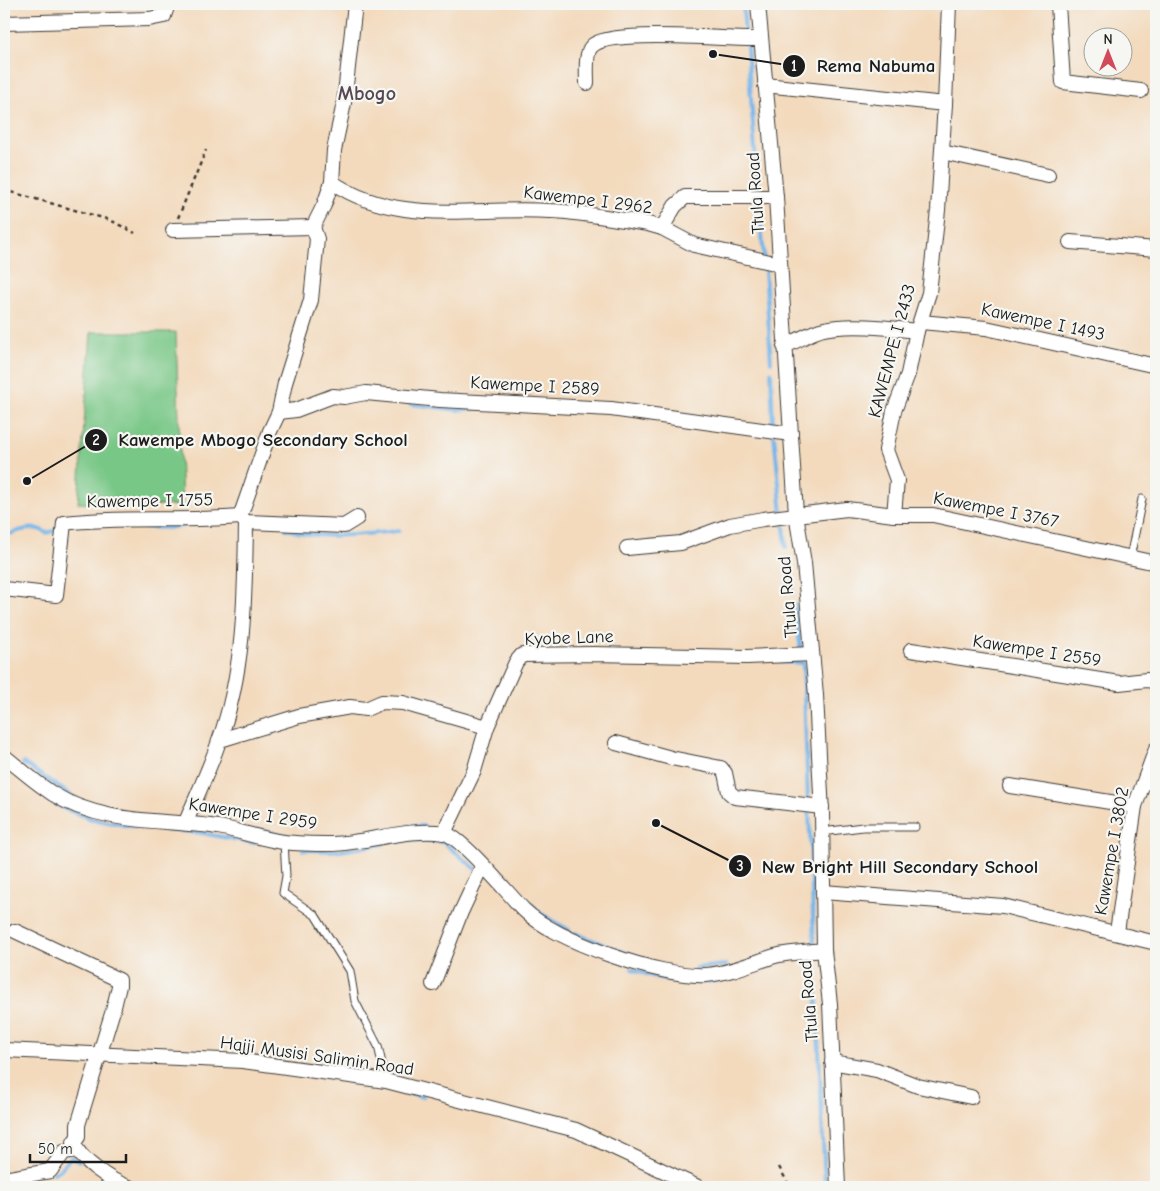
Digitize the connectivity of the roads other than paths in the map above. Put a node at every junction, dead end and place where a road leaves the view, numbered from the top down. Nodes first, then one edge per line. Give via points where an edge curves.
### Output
1 (168, 4) edge
2 (355, 4) edge
3 (758, 4) edge
4 (949, 4) edge
5 (1058, 4) edge
6 (4, 23) edge
7 (760, 39) junction
8 (587, 83) dead end
9 (765, 85) junction
10 (1141, 92) dead end
11 (945, 104) junction
12 (942, 152) junction
13 (1048, 175) dead end
14 (332, 182) junction
15 (776, 197) junction
16 (313, 228) junction
17 (662, 228) junction
18 (174, 230) road end
19 (1070, 242) dead end
20 (1156, 249) edge
21 (779, 264) junction
22 (919, 327) junction
23 (784, 346) junction
24 (1156, 366) edge
25 (279, 412) junction
26 (791, 434) junction
27 (1142, 499) dead end
28 (796, 514) junction
29 (894, 515) junction
30 (357, 518) dead end
31 (243, 520) junction
32 (627, 548) dead end
33 (1130, 558) junction
34 (1156, 563) edge
35 (4, 589) edge
36 (911, 650) dead end
37 (812, 654) junction
38 (1156, 682) edge
39 (487, 727) junction
40 (220, 740) junction
41 (616, 743) dead end
42 (1156, 749) edge
43 (4, 756) edge
44 (1010, 786) dead end
45 (1136, 806) junction
46 (822, 807) junction
47 (186, 822) junction
48 (915, 827) dead end
49 (822, 832) junction
50 (444, 833) junction
51 (284, 842) junction
52 (482, 867) junction
53 (823, 892) junction
54 (15, 931) dead end
55 (1117, 932) junction
56 (1156, 943) edge
57 (824, 950) junction
58 (433, 984) dead end
59 (4, 1050) edge
60 (99, 1055) junction
61 (832, 1062) junction
62 (386, 1081) junction
63 (971, 1097) dead end
64 (76, 1150) junction
65 (4, 1179) edge
66 (121, 1186) edge
67 (691, 1186) edge
68 (838, 1187) edge

1 - 6 street via 164,16 149,19
2 - 14 street
3 - 7 street, Ttula Road
4 - 11 street, KAWEMPE I 2433
5 - 10 street via 1063,82
7 - 8 street via 657,35 594,43 589,49
7 - 9 street, Ttula Road
9 - 11 street
9 - 15 street, Ttula Road
11 - 12 street, KAWEMPE I 2433
12 - 13 street
12 - 22 street, KAWEMPE I 2433 via 929,293
14 - 16 street
14 - 17 street, Kawempe I 2962 via 361,198 405,210 446,214 548,210
15 - 17 street via 685,197 675,206
15 - 21 street, Ttula Road
16 - 18 street
16 - 25 street via 317,239 312,300
17 - 21 street, Kawempe I 2962 via 694,246
19 - 20 street
21 - 23 street, Ttula Road
22 - 23 street, Kawempe I 1493 via 824,329
22 - 24 street, Kawempe I 1493 via 986,328
22 - 29 street, KAWEMPE I 2433 via 886,450 897,480
23 - 26 street, Ttula Road
25 - 26 street, Kawempe I 2589 via 296,410 333,396 366,393 610,409
25 - 31 street via 270,431
26 - 28 street, Ttula Road
27 - 33 lane
28 - 29 street, Kawempe I 3767 via 847,509
28 - 32 street, Kawempe I 3767 via 730,525 681,543
28 - 37 street, Ttula Road
29 - 33 street, Kawempe I 3767 via 934,515
30 - 31 street, Kawempe I 1755 via 344,526
31 - 35 street, Kawempe I 1755 via 102,518 64,523 56,594
31 - 40 street via 244,625 237,672
33 - 34 street, Kawempe I 3767
36 - 38 street, Kawempe I 2559 via 1119,683
37 - 39 street, Kyobe Lane via 746,657 522,655
37 - 46 street, Ttula Road
39 - 40 street via 403,703 382,702 366,709 350,707 298,716
39 - 50 street, Kyobe Lane via 474,771
40 - 47 street
41 - 46 street via 721,768 729,792 735,797
42 - 45 street, Kawempe I 3802
43 - 47 street, Kawempe I 2959 via 54,795 88,810 143,820
44 - 45 street
45 - 55 street, Kawempe I 3802
46 - 49 street, Ttula Road
47 - 51 street, Kawempe I 2959
48 - 49 lane via 862,827
49 - 53 street, Ttula Road
50 - 51 street, Kawempe I 2959 via 395,835 342,844
50 - 52 street via 468,850
51 - 62 lane via 286,876 283,893 315,915 350,972 356,1001 378,1046
52 - 57 street via 526,912 555,932 663,970 707,975 790,953
52 - 58 street
53 - 55 street via 1003,906
53 - 57 street, Ttula Road
54 - 60 street via 118,980 114,1007
55 - 56 street
57 - 61 street, Ttula Road
59 - 60 street, Hajji Musisi Salimin Road
60 - 62 street, Hajji Musisi Salimin Road via 243,1061
60 - 64 street via 78,1125 78,1137 74,1142
61 - 63 street via 877,1070 918,1086
61 - 68 street, Ttula Road
62 - 67 street, Hajji Musisi Salimin Road via 576,1130
64 - 65 street via 64,1152 50,1171
64 - 66 street

